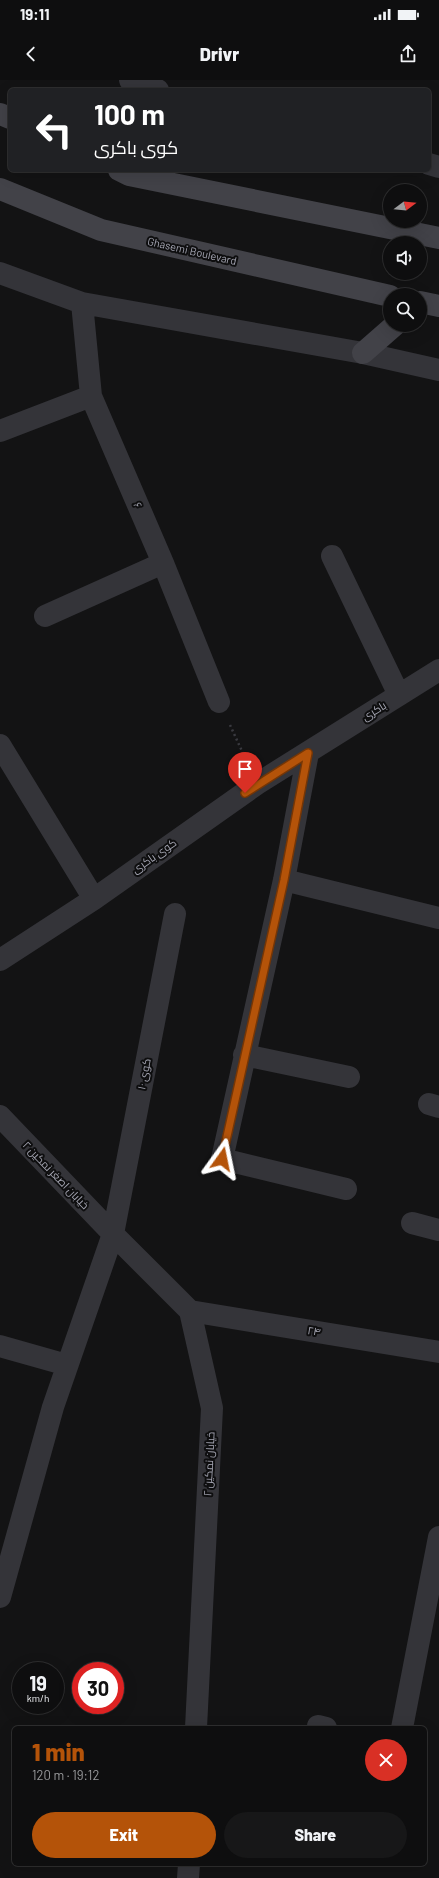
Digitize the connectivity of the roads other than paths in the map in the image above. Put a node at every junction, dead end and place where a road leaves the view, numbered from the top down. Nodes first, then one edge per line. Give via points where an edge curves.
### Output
1 (130, 80) edge
2 (152, 88) edge
3 (123, 172) edge
4 (0, 189) edge
5 (439, 238) edge
6 (0, 273) edge
7 (383, 294) edge
8 (82, 303) junction
9 (427, 304) edge
10 (439, 306) edge
11 (387, 332) edge
12 (363, 353) junction
13 (439, 370) edge
14 (91, 396) junction
15 (0, 431) edge
16 (332, 556) dead end
17 (163, 563) junction
18 (45, 616) dead end
19 (439, 670) edge
20 (399, 695) junction
21 (219, 702) road end
22 (0, 745) edge
23 (308, 753) junction
24 (284, 880) junction
25 (94, 899) junction
26 (175, 914) dead end
27 (439, 918) edge
28 (0, 960) edge
29 (244, 1055) junction
30 (349, 1077) dead end
31 (0, 1116) edge
32 (346, 1189) dead end
33 (412, 1223) dead end
34 (439, 1230) edge
35 (113, 1234) junction
36 (190, 1311) junction
37 (0, 1346) edge
38 (439, 1352) edge
39 (67, 1365) junction
40 (439, 1538) edge
41 (7, 1541) edge
42 (0, 1597) edge
43 (196, 1726) edge
44 (402, 1726) edge
45 (189, 1866) edge
46 (188, 1878) edge

1 - 2 street
3 - 5 main road
4 - 7 main road, Ghasemi Boulevard via 101,230
6 - 8 street
8 - 12 street
8 - 14 street, ۶
9 - 10 main road
11 - 12 main road
12 - 13 street
14 - 15 street
14 - 17 street, ۶
16 - 20 street
17 - 18 street
17 - 21 street, ۶
19 - 20 street, باکری
20 - 23 street, باکری
22 - 25 street
23 - 24 street
23 - 25 street, کوی باکری via 257,784
24 - 27 street
24 - 29 street
25 - 28 street, کوی باکری
26 - 35 street, کوی ۱۰
29 - 30 street
29 - 32 street via 222,1159
31 - 35 street, خیابان اصغر نمکین ۲
33 - 34 street
35 - 36 street
35 - 39 street, کوی ۱۰
36 - 38 street, ۲۴
36 - 43 street, خیابان نمکین ۲ via 212,1408
37 - 39 street
39 - 41 street, کوی ۱۰
40 - 44 street
41 - 42 street, کوی ۱۰
45 - 46 street

